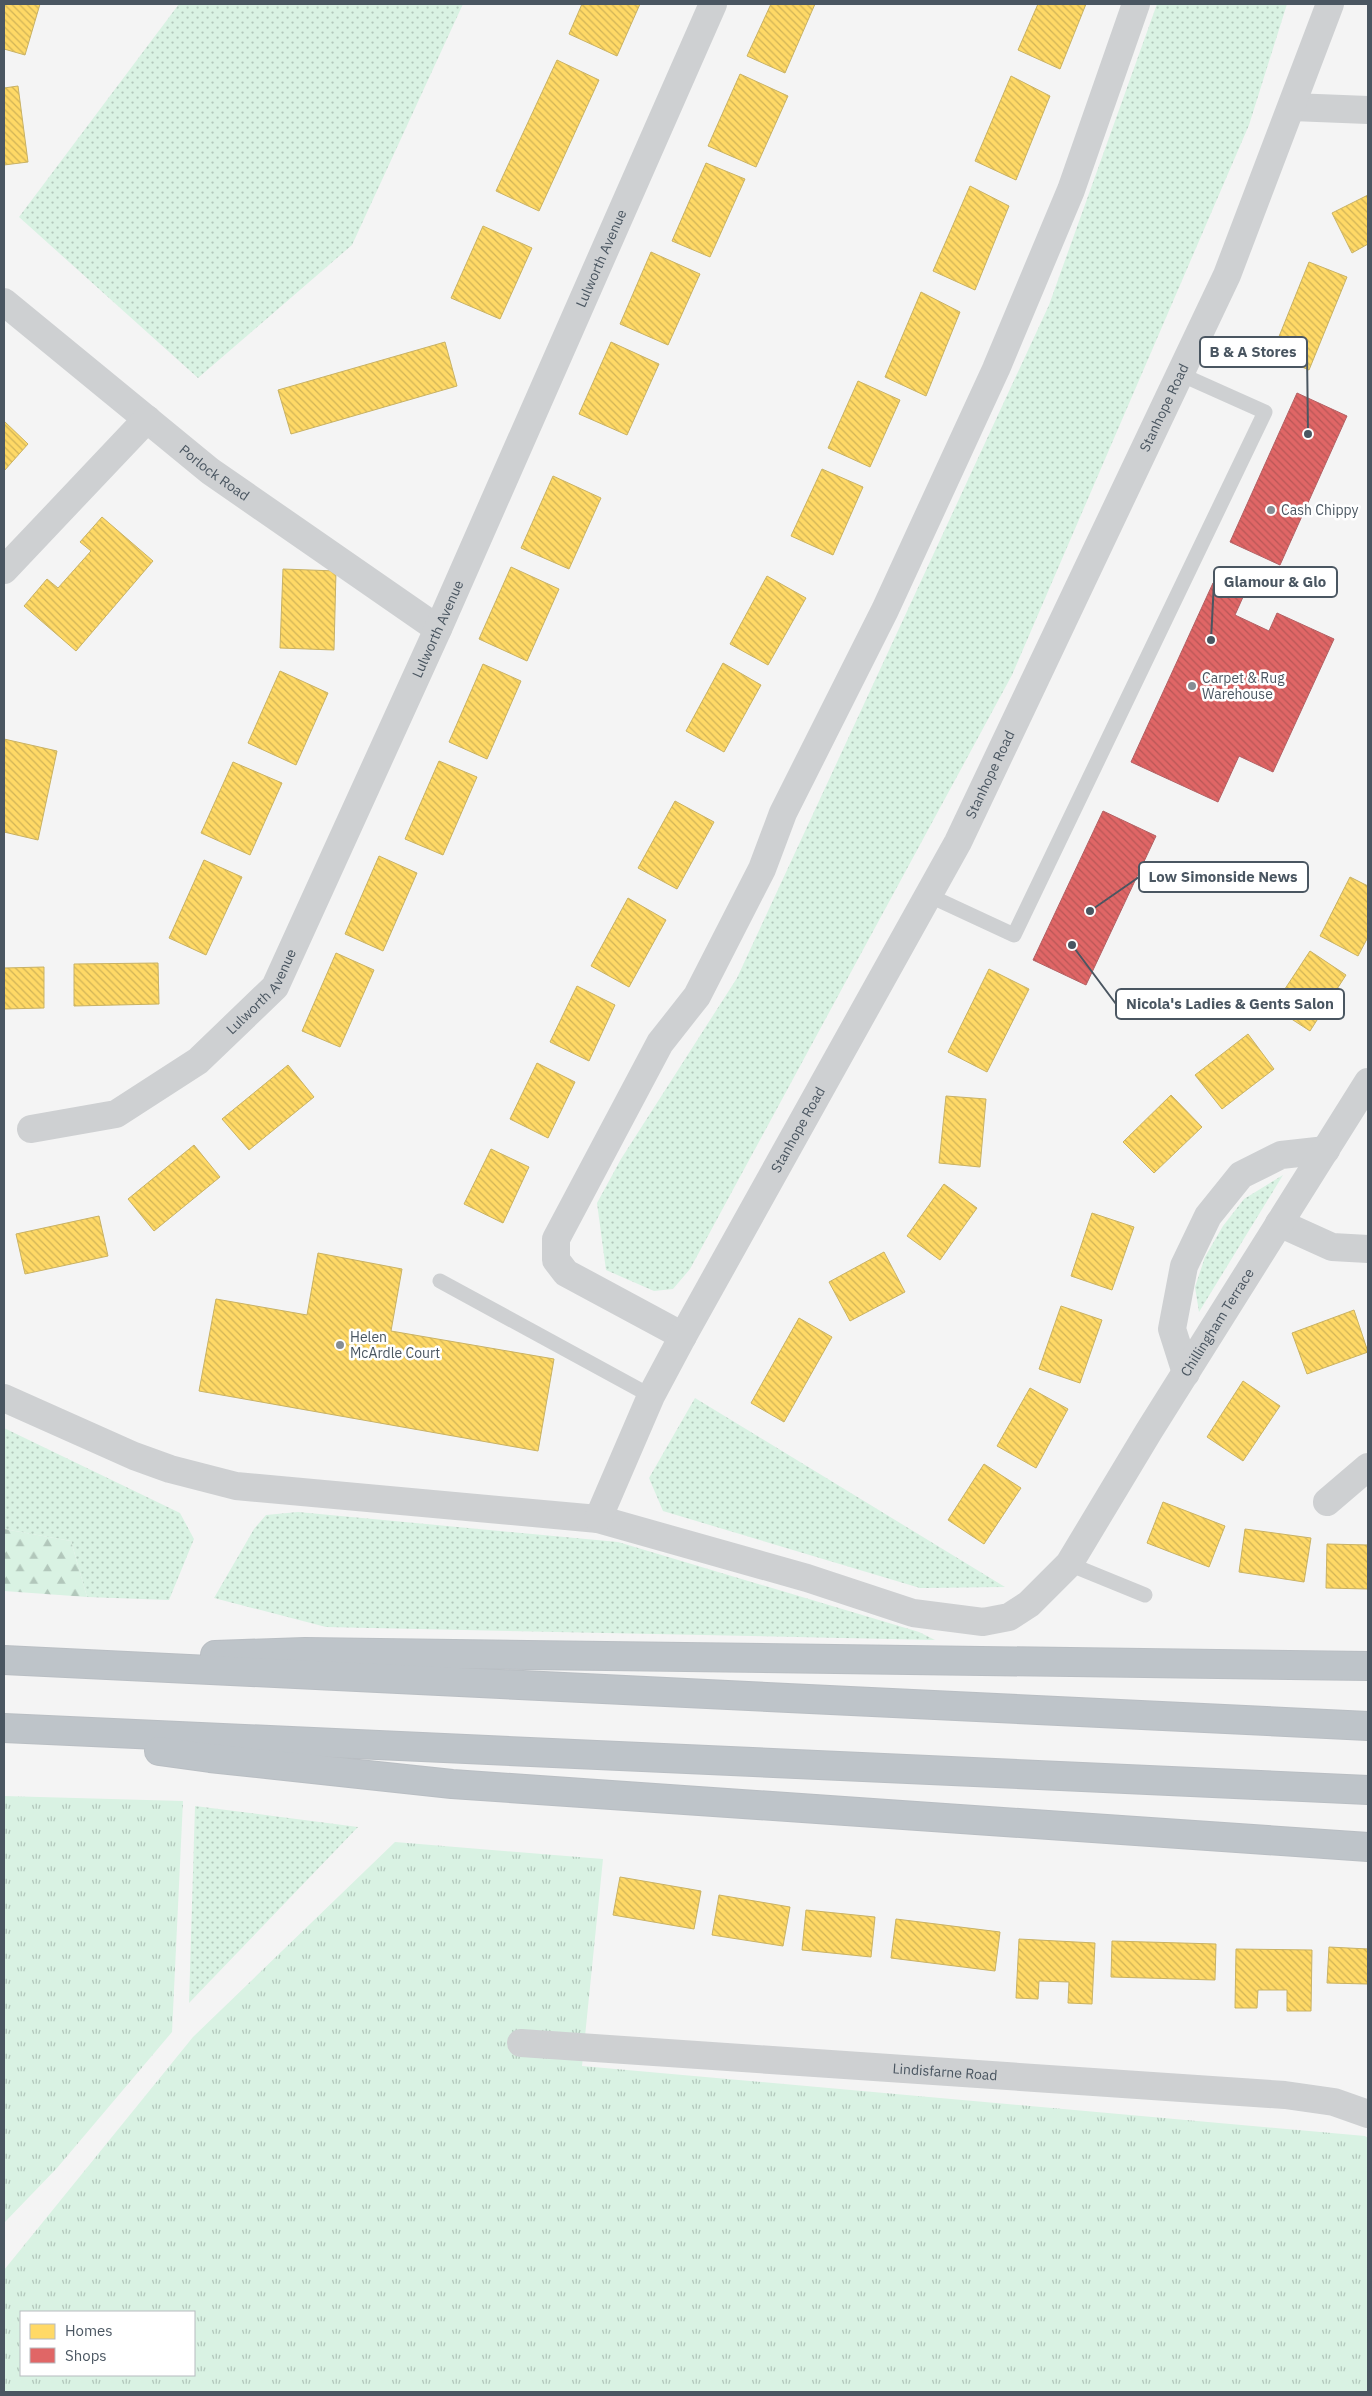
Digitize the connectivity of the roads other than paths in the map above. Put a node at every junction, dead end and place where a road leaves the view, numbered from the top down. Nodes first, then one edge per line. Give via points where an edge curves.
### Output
1 (713, 4) edge
2 (1136, 4) edge
3 (1330, 4) edge
4 (1292, 107) junction
5 (1368, 110) edge
6 (4, 302) edge
7 (1180, 374) junction
8 (147, 419) junction
9 (4, 570) edge
10 (438, 629) junction
11 (930, 896) junction
12 (1368, 1082) edge
13 (31, 1129) dead end
14 (1326, 1150) junction
15 (1279, 1223) junction
16 (1368, 1249) edge
17 (440, 1281) dead end
18 (683, 1336) junction
19 (1186, 1373) junction
20 (651, 1396) junction
21 (4, 1398) edge
22 (1368, 1467) edge
23 (1327, 1502) dead end
24 (598, 1519) junction
25 (1069, 1564) junction
26 (1144, 1595) dead end
27 (9, 1660) edge
28 (1368, 1666) edge
29 (1368, 1726) edge
30 (9, 1728) edge
31 (1368, 1790) edge
32 (1368, 1848) edge
33 (520, 2043) dead end
34 (1368, 2114) edge

1 - 10 street, Lulworth Avenue
2 - 18 street via 1071,190 996,369 885,610 783,813 762,869 697,996 660,1043 556,1239 556,1260 566,1274
3 - 4 street, Stanhope Road
4 - 5 street
4 - 7 street, Stanhope Road via 1227,275
6 - 8 street, Porlock Road
7 - 11 street, Stanhope Road
7 - 11 lane via 1264,412 1061,838 1014,935
8 - 9 street
8 - 10 street, Porlock Road via 210,472
10 - 13 street, Lulworth Avenue via 275,987 198,1061 116,1114
11 - 18 street, Stanhope Road
12 - 14 street, Chillingham Terrace
14 - 15 street, Chillingham Terrace
14 - 19 street via 1281,1155 1241,1175 1208,1216 1184,1266 1172,1329
15 - 16 street via 1332,1247
15 - 19 street, Chillingham Terrace
17 - 20 lane
18 - 20 street, Stanhope Road
19 - 25 street, Chillingham Terrace
20 - 24 street, Stanhope Road
21 - 24 street, Chillingham Terrace via 134,1456 236,1486
22 - 23 street
24 - 25 street, Chillingham Terrace via 807,1578 913,1613 946,1619 983,1622 1009,1617 1029,1604
25 - 26 lane
27 - 28 highway via 306,1652
27 - 29 highway
30 - 31 highway
30 - 32 highway via 210,1758 452,1784
33 - 34 street, Lindisfarne Road via 1285,2095 1334,2102

